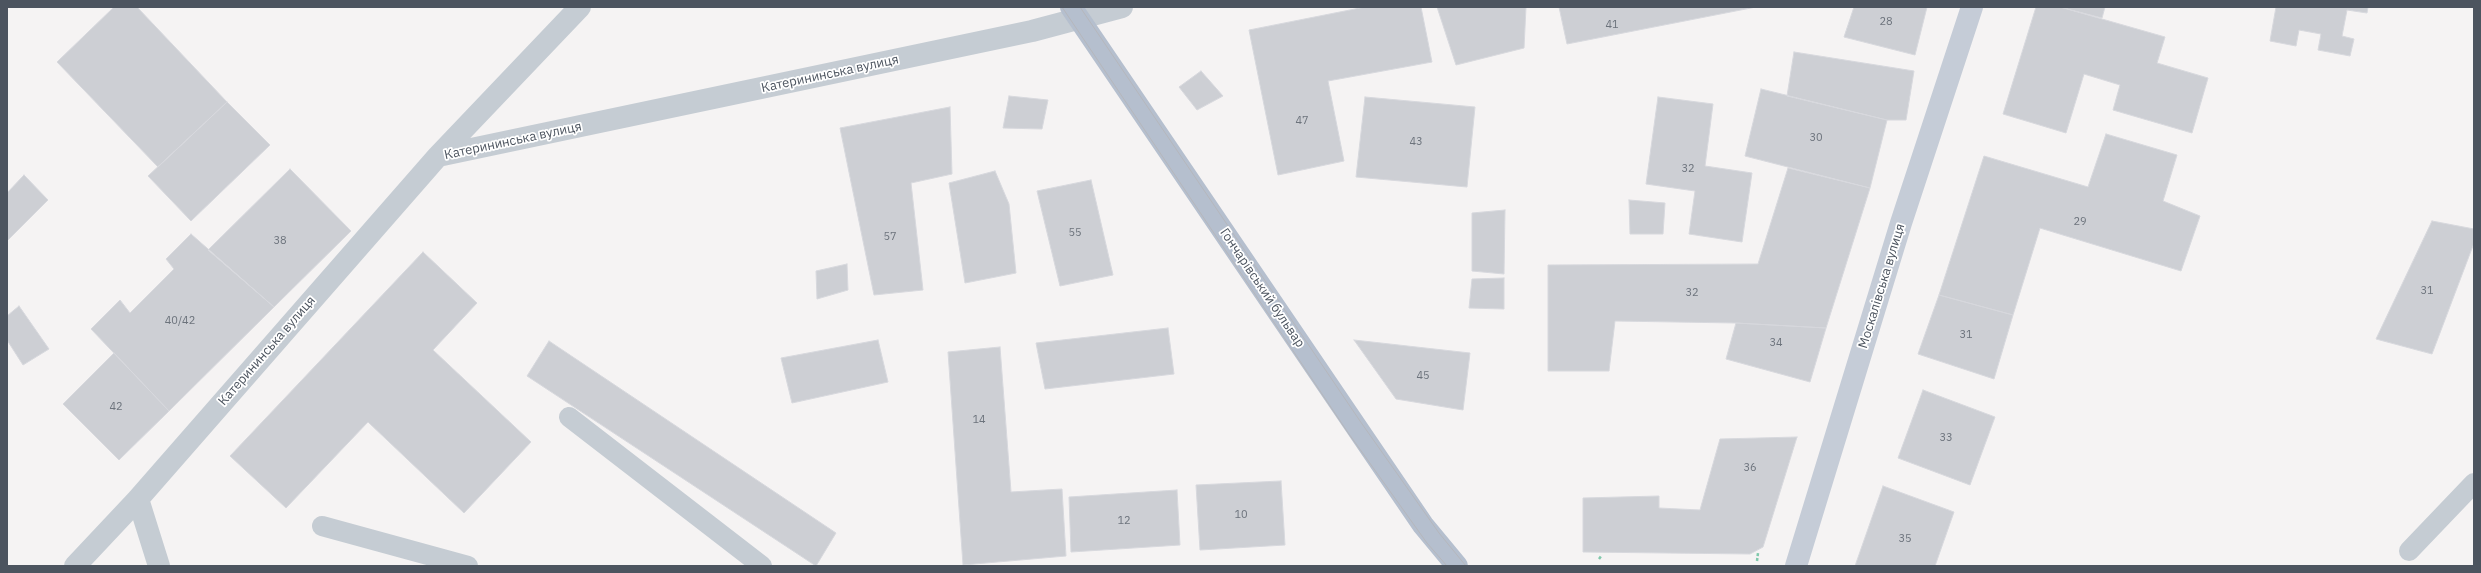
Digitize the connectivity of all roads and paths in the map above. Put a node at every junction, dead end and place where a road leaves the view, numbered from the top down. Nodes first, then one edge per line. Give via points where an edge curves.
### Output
1 (580, 7) edge
2 (1122, 7) edge
3 (1972, 7) edge
4 (1075, 12) edge
5 (438, 156) junction
6 (569, 417) dead end
7 (2474, 483) edge
8 (138, 499) junction
9 (322, 526) dead end
10 (2409, 551) dead end
11 (1758, 553) dead end
12 (1602, 555) dead end
13 (1599, 559) dead end
14 (741, 560) edge
15 (1757, 561) dead end
16 (75, 566) edge
17 (159, 566) edge
18 (468, 566) edge
19 (762, 566) edge
20 (1456, 566) edge
21 (1796, 566) edge

1 - 5 street
2 - 4 street, Катерининська вулиця
3 - 21 main road, Москалівська вулиця via 1899,231
4 - 5 street, Катерининська вулиця via 1032,31
4 - 20 main road, Гончарівський бульвар via 1423,525
5 - 8 street, Катерининська вулиця
6 - 14 lane
7 - 10 lane
8 - 16 street, Катерининська вулиця
8 - 17 street
9 - 18 lane
11 - 15 path
12 - 13 path
14 - 19 lane

